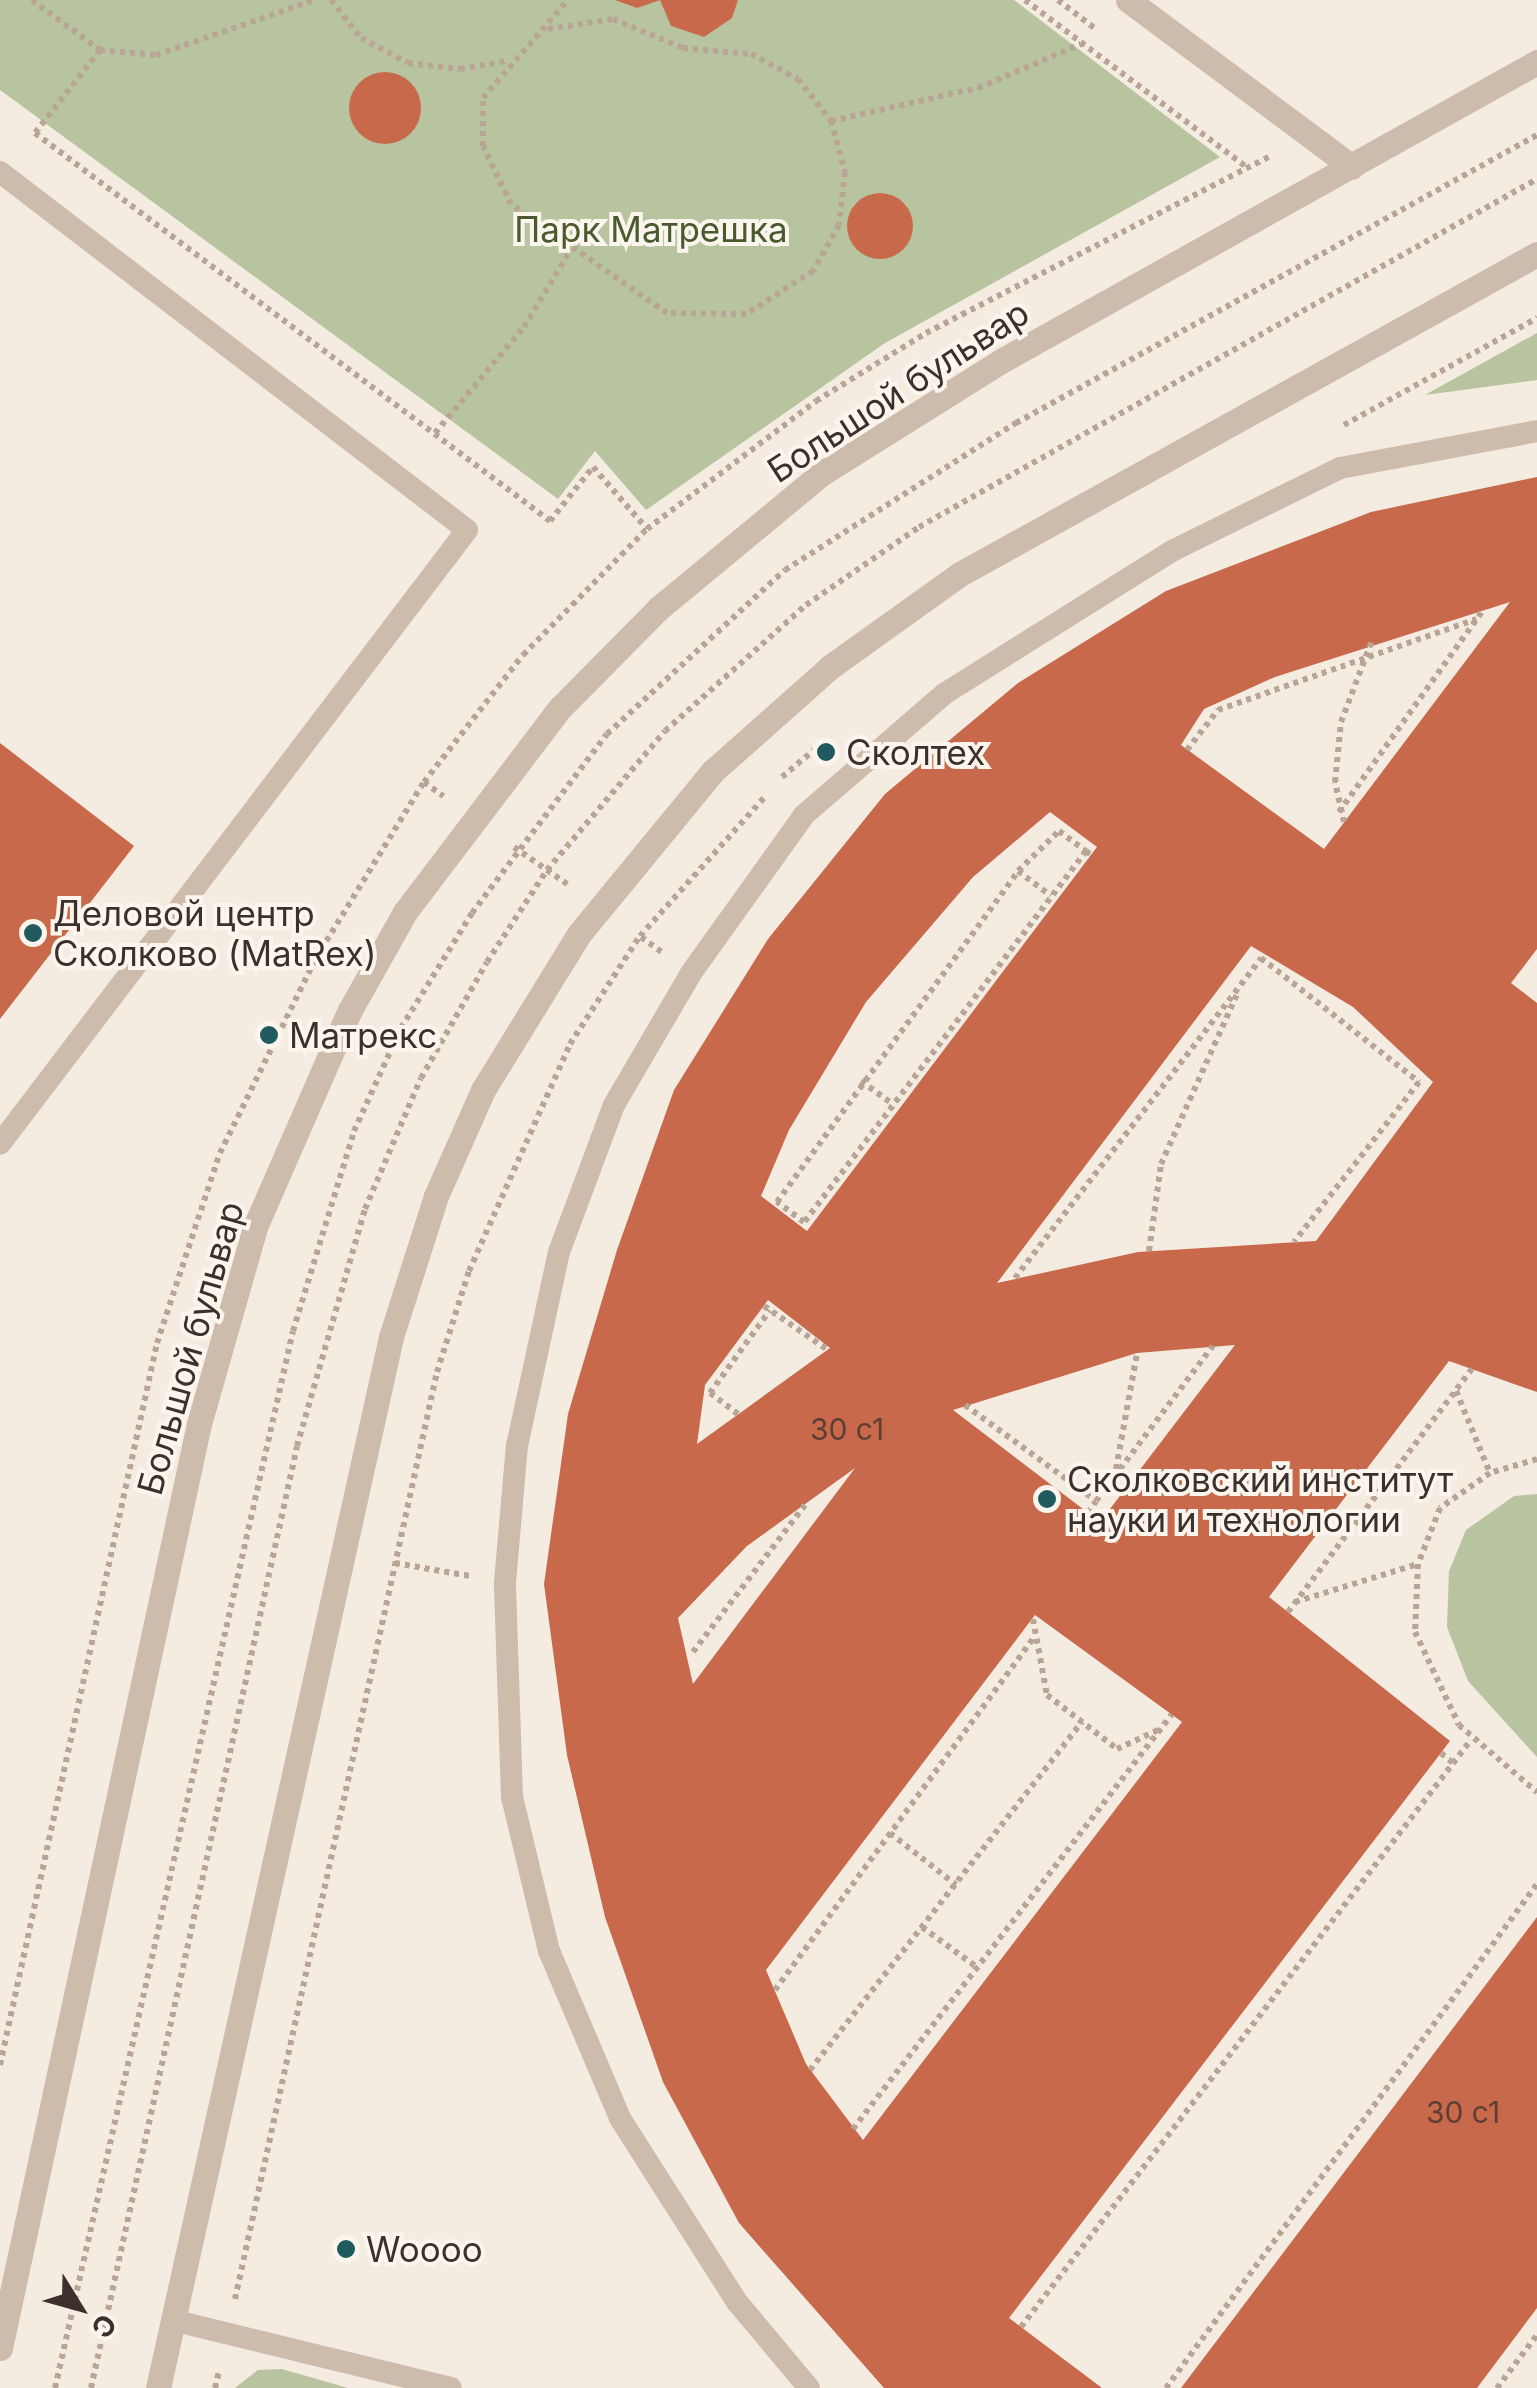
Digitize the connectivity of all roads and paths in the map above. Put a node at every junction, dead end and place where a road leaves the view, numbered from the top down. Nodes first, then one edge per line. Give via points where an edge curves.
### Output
1 (32, 0) edge
2 (315, 0) edge
3 (331, 0) edge
4 (568, 0) edge
5 (1024, 0) edge
6 (1128, 0) edge
7 (548, 30) junction
8 (1082, 43) junction
9 (100, 50) junction
10 (508, 61) junction
11 (1537, 62) edge
12 (831, 121) junction
13 (1308, 138) junction
14 (1247, 167) junction
15 (1352, 167) junction
16 (0, 172) edge
17 (570, 252) junction
18 (1537, 254) edge
19 (1537, 318) edge
20 (1336, 429) dead end
21 (1537, 432) edge
22 (435, 434) junction
23 (647, 529) junction
24 (1484, 609) dead end
25 (1476, 619) junction
26 (1370, 647) junction
27 (834, 733) dead end
28 (1187, 750) dead end
29 (424, 782) junction
30 (1339, 812) junction
31 (472, 817) junction
32 (1344, 822) dead end
33 (1018, 871) junction
34 (1051, 896) junction
35 (600, 907) junction
36 (640, 936) junction
37 (691, 973) junction
38 (1246, 976) junction
39 (861, 1081) junction
40 (894, 1104) junction
41 (0, 1144) edge
42 (1294, 1242) dead end
43 (1149, 1251) dead end
44 (1015, 1278) dead end
45 (1213, 1346) dead end
46 (828, 1350) dead end
47 (1137, 1353) dead end
48 (1472, 1369) dead end
49 (1456, 1391) junction
50 (965, 1406) dead end
51 (738, 1414) dead end
52 (1537, 1458) edge
53 (1490, 1473) junction
54 (1115, 1476) junction
55 (1096, 1501) junction
56 (804, 1504) dead end
57 (1088, 1512) dead end
58 (396, 1563) junction
59 (1418, 1564) junction
60 (435, 1570) dead end
61 (1295, 1602) junction
62 (1288, 1612) dead end
63 (1032, 1618) dead end
64 (1034, 1637) junction
65 (693, 1652) dead end
66 (1172, 1714) dead end
67 (1082, 1722) junction
68 (1162, 1728) junction
69 (1471, 1740) junction
70 (1441, 1754) dead end
71 (1452, 1763) junction
72 (1537, 1792) edge
73 (890, 1833) junction
74 (956, 1884) junction
75 (1537, 1884) edge
76 (922, 1927) junction
77 (978, 1968) junction
78 (775, 1990) dead end
79 (0, 2065) edge
80 (810, 2070) dead end
81 (853, 2129) dead end
82 (172, 2320) junction
83 (1021, 2327) dead end
84 (228, 2329) junction
85 (1537, 2335) edge
86 (0, 2348) edge
87 (158, 2388) edge
88 (215, 2388) edge
89 (452, 2388) edge
90 (809, 2388) edge
91 (1166, 2388) edge
92 (1497, 2388) edge

1 - 9 path
2 - 9 path via 156,55
3 - 10 path via 362,38 408,63 460,69
4 - 7 path
5 - 8 path
6 - 13 street
7 - 10 path
7 - 12 path via 613,18 683,48 751,54 798,79
8 - 12 path via 978,88
8 - 14 path
9 - 22 path via 35,132
10 - 17 path via 483,98 490,168 511,204
11 - 15 street, Большой бульвар
12 - 17 path via 845,172 839,225 813,271 772,305 720,319 667,313
13 - 14 path
13 - 15 street
14 - 23 path via 926,334 816,400
15 - 31 street, Большой бульвар via 821,474 658,608 560,708
16 - 41 lane via 467,530
17 - 22 path via 524,328
18 - 35 street via 960,574 758,729
19 - 20 path
21 - 37 lane via 1340,468 1076,607 944,694 804,815
22 - 23 path via 550,521 593,467
23 - 29 path via 523,656
24 - 25 path
25 - 26 path
25 - 30 path
26 - 28 path via 1218,710
26 - 30 path via 1341,722
27 - 36 path via 791,767
29 - 31 path
29 - 79 path via 316,958 220,1152 157,1342
30 - 32 path
31 - 35 path
31 - 86 street, Большой бульвар via 350,1010 255,1227 199,1424
33 - 34 path
33 - 34 path via 1060,831 1089,853
33 - 39 path
34 - 40 path
35 - 36 path
35 - 82 street via 483,1090 436,1196 391,1337
36 - 37 path
36 - 58 path via 570,1044 469,1270
37 - 90 lane via 614,1106 554,1271 517,1446 506,1582 512,1797 549,1950 620,2118 737,2302
38 - 42 path via 1261,958 1419,1082
38 - 43 path via 1161,1164
38 - 44 path
39 - 40 path
39 - 40 path via 777,1202 802,1224
45 - 54 path
46 - 51 path via 767,1308 710,1393
47 - 54 path
48 - 49 path
49 - 53 path
49 - 61 path
50 - 55 path
52 - 53 path
53 - 59 path via 1440,1508
54 - 55 path
55 - 57 path
56 - 65 path
58 - 60 path
58 - 84 path
59 - 61 path
59 - 69 path via 1415,1632 1440,1697
61 - 62 path
63 - 64 path
64 - 67 path via 1047,1695
64 - 73 path
66 - 68 path
67 - 68 path via 1117,1749
67 - 74 path
68 - 77 path
69 - 71 path
69 - 72 path
70 - 71 path
71 - 83 path
73 - 74 path
73 - 78 path
74 - 76 path
75 - 91 path
76 - 77 path
76 - 80 path
77 - 81 path
82 - 84 lane
82 - 87 street
84 - 88 path
84 - 89 lane
85 - 92 path

